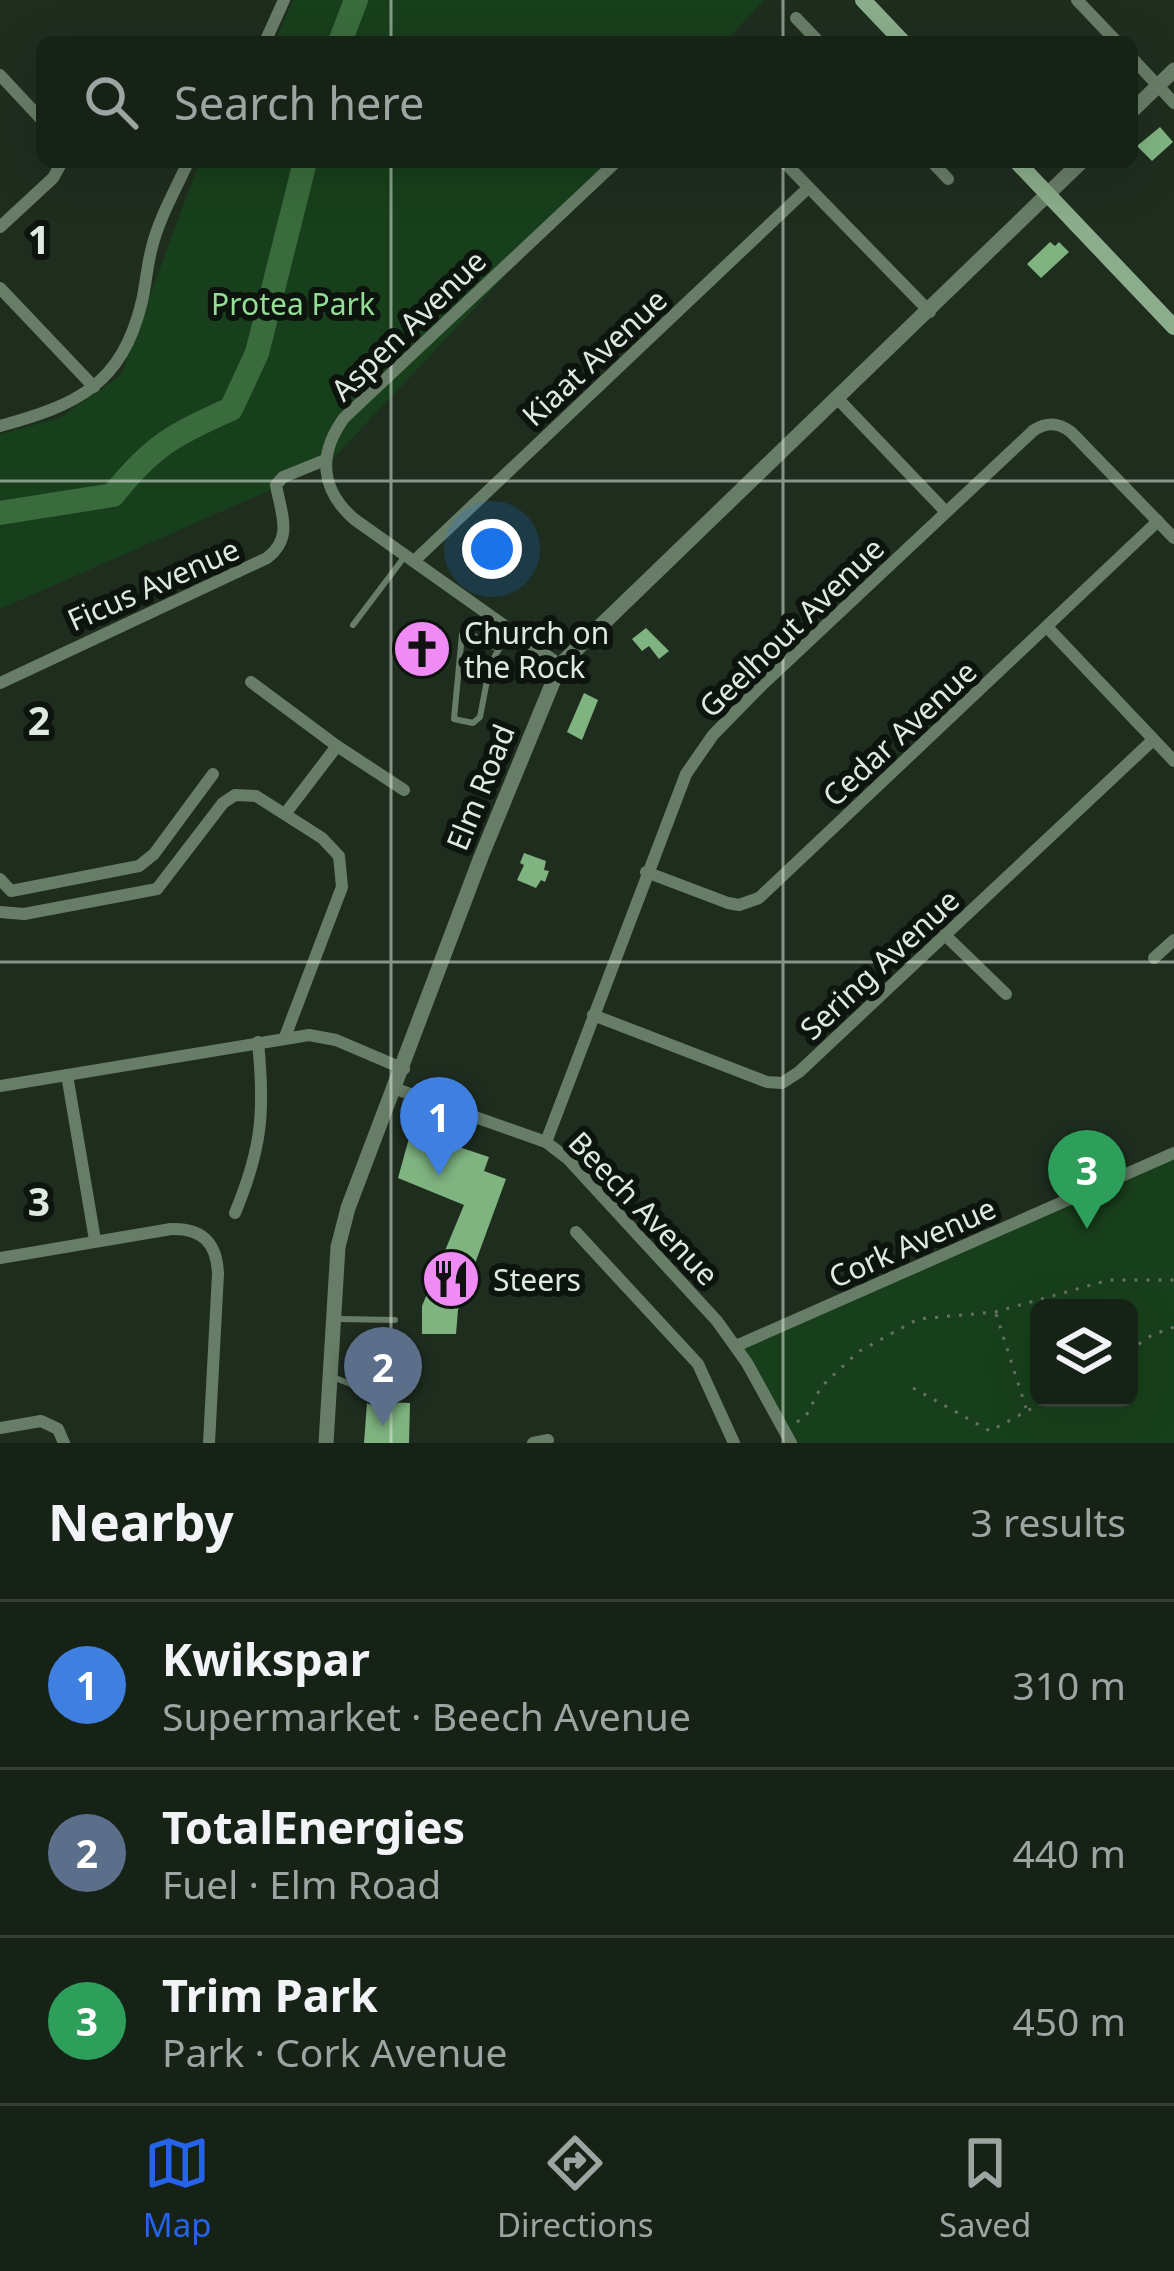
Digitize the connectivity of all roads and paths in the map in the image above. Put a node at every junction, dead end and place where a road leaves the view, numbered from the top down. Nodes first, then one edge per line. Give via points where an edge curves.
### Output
1 (284, 0) edge
2 (863, 0) edge
3 (1077, 0) edge
4 (796, 18) dead end
5 (268, 36) edge
6 (813, 36) edge
7 (897, 36) edge
8 (1111, 36) edge
9 (1138, 64) edge
10 (1174, 70) edge
11 (0, 75) edge
12 (1158, 86) junction
13 (1174, 103) edge
14 (1138, 105) edge
15 (36, 114) edge
16 (59, 168) edge
17 (185, 168) edge
18 (610, 168) edge
19 (790, 168) edge
20 (938, 168) edge
21 (1023, 168) edge
22 (1075, 168) edge
23 (948, 179) dead end
24 (808, 188) junction
25 (1048, 195) junction
26 (0, 227) edge
27 (0, 288) edge
28 (929, 312) junction
29 (1174, 327) edge
30 (94, 387) junction
31 (838, 399) junction
32 (0, 426) edge
33 (326, 460) junction
34 (946, 512) junction
35 (1158, 521) junction
36 (1174, 538) edge
37 (410, 558) junction
38 (353, 625) dead end
39 (1047, 627) junction
40 (510, 629) junction
41 (499, 649) junction
42 (560, 664) junction
43 (0, 682) edge
44 (251, 682) dead end
45 (1154, 740) junction
46 (337, 746) junction
47 (1174, 761) edge
48 (213, 774) dead end
49 (404, 790) dead end
50 (286, 814) junction
51 (646, 872) junction
52 (0, 879) edge
53 (0, 912) edge
54 (945, 935) junction
55 (1174, 940) edge
56 (1154, 958) dead end
57 (1006, 994) dead end
58 (593, 1015) junction
59 (285, 1037) junction
60 (258, 1042) junction
61 (404, 1069) junction
62 (67, 1075) junction
63 (0, 1086) edge
64 (396, 1089) junction
65 (546, 1142) junction
66 (1174, 1153) edge
67 (235, 1213) dead end
68 (576, 1232) dead end
69 (94, 1240) junction
70 (0, 1258) edge
71 (1174, 1280) edge
72 (995, 1312) junction
73 (332, 1318) junction
74 (394, 1320) dead end
75 (1174, 1327) edge
76 (1138, 1345) edge
77 (736, 1346) junction
78 (329, 1375) junction
79 (913, 1388) dead end
80 (376, 1402) dead end
81 (1034, 1407) edge
82 (1027, 1411) junction
83 (0, 1428) edge
84 (787, 1437) edge
85 (64, 1443) edge
86 (209, 1443) edge
87 (326, 1443) edge
88 (734, 1443) edge

1 - 5 street
2 - 7 main road
3 - 8 street
4 - 6 street
9 - 12 street
10 - 12 street
11 - 15 street
12 - 13 street
12 - 14 street
16 - 26 street
17 - 30 street via 152,244 126,348
18 - 33 street, Aspen Avenue via 344,418
19 - 24 street
20 - 23 street
21 - 25 main road
22 - 25 street, Elm Road
24 - 28 street
24 - 37 street, Kiaat Avenue
25 - 28 street, Elm Road
25 - 29 main road
27 - 30 street
28 - 31 street, Elm Road
30 - 32 street
31 - 34 street
31 - 42 street, Elm Road
33 - 37 street via 339,506
33 - 43 street, Ficus Avenue via 276,485 285,533 267,558
34 - 35 street, Geelhout Avenue via 1034,430 1054,424
34 - 51 street, Geelhout Avenue via 700,751
35 - 36 street, Geelhout Avenue
35 - 39 street, Cedar Avenue
37 - 38 lane
37 - 40 street
39 - 45 street
39 - 51 street, Cedar Avenue via 759,898 728,903
40 - 41 lane
40 - 42 street
41 - 41 lane via 480,717 454,719 462,634
42 - 61 street, Elm Road
44 - 46 street
45 - 47 street
45 - 54 street, Sering Avenue
46 - 49 street
46 - 50 street
48 - 52 street via 139,866 11,891
50 - 53 street via 256,796 235,795 157,889
50 - 59 street via 334,849 344,875
51 - 58 street, Geelhout Avenue
54 - 57 street
54 - 58 street, Sering Avenue via 782,1082
55 - 56 street
58 - 65 street, Geelhout Avenue
59 - 60 street
59 - 61 street via 325,1036
60 - 62 street
60 - 67 street via 261,1136
61 - 64 street, Elm Road
62 - 63 street
62 - 69 street
64 - 65 street, Beech Avenue
64 - 73 street, Elm Road via 343,1228
65 - 77 street, Beech Avenue via 634,1227
66 - 77 street, Cork Avenue
68 - 88 street via 698,1364
69 - 70 street
69 - 86 street via 185,1228 214,1247
71 - 72 path via 1109,1280
72 - 82 path
72 - 84 path via 918,1319 858,1352
73 - 74 lane
73 - 78 street, Elm Road
75 - 76 path
77 - 84 street, Beech Avenue
78 - 80 lane
78 - 87 street, Elm Road
79 - 82 path via 990,1431
81 - 82 path
83 - 85 street via 40,1420

